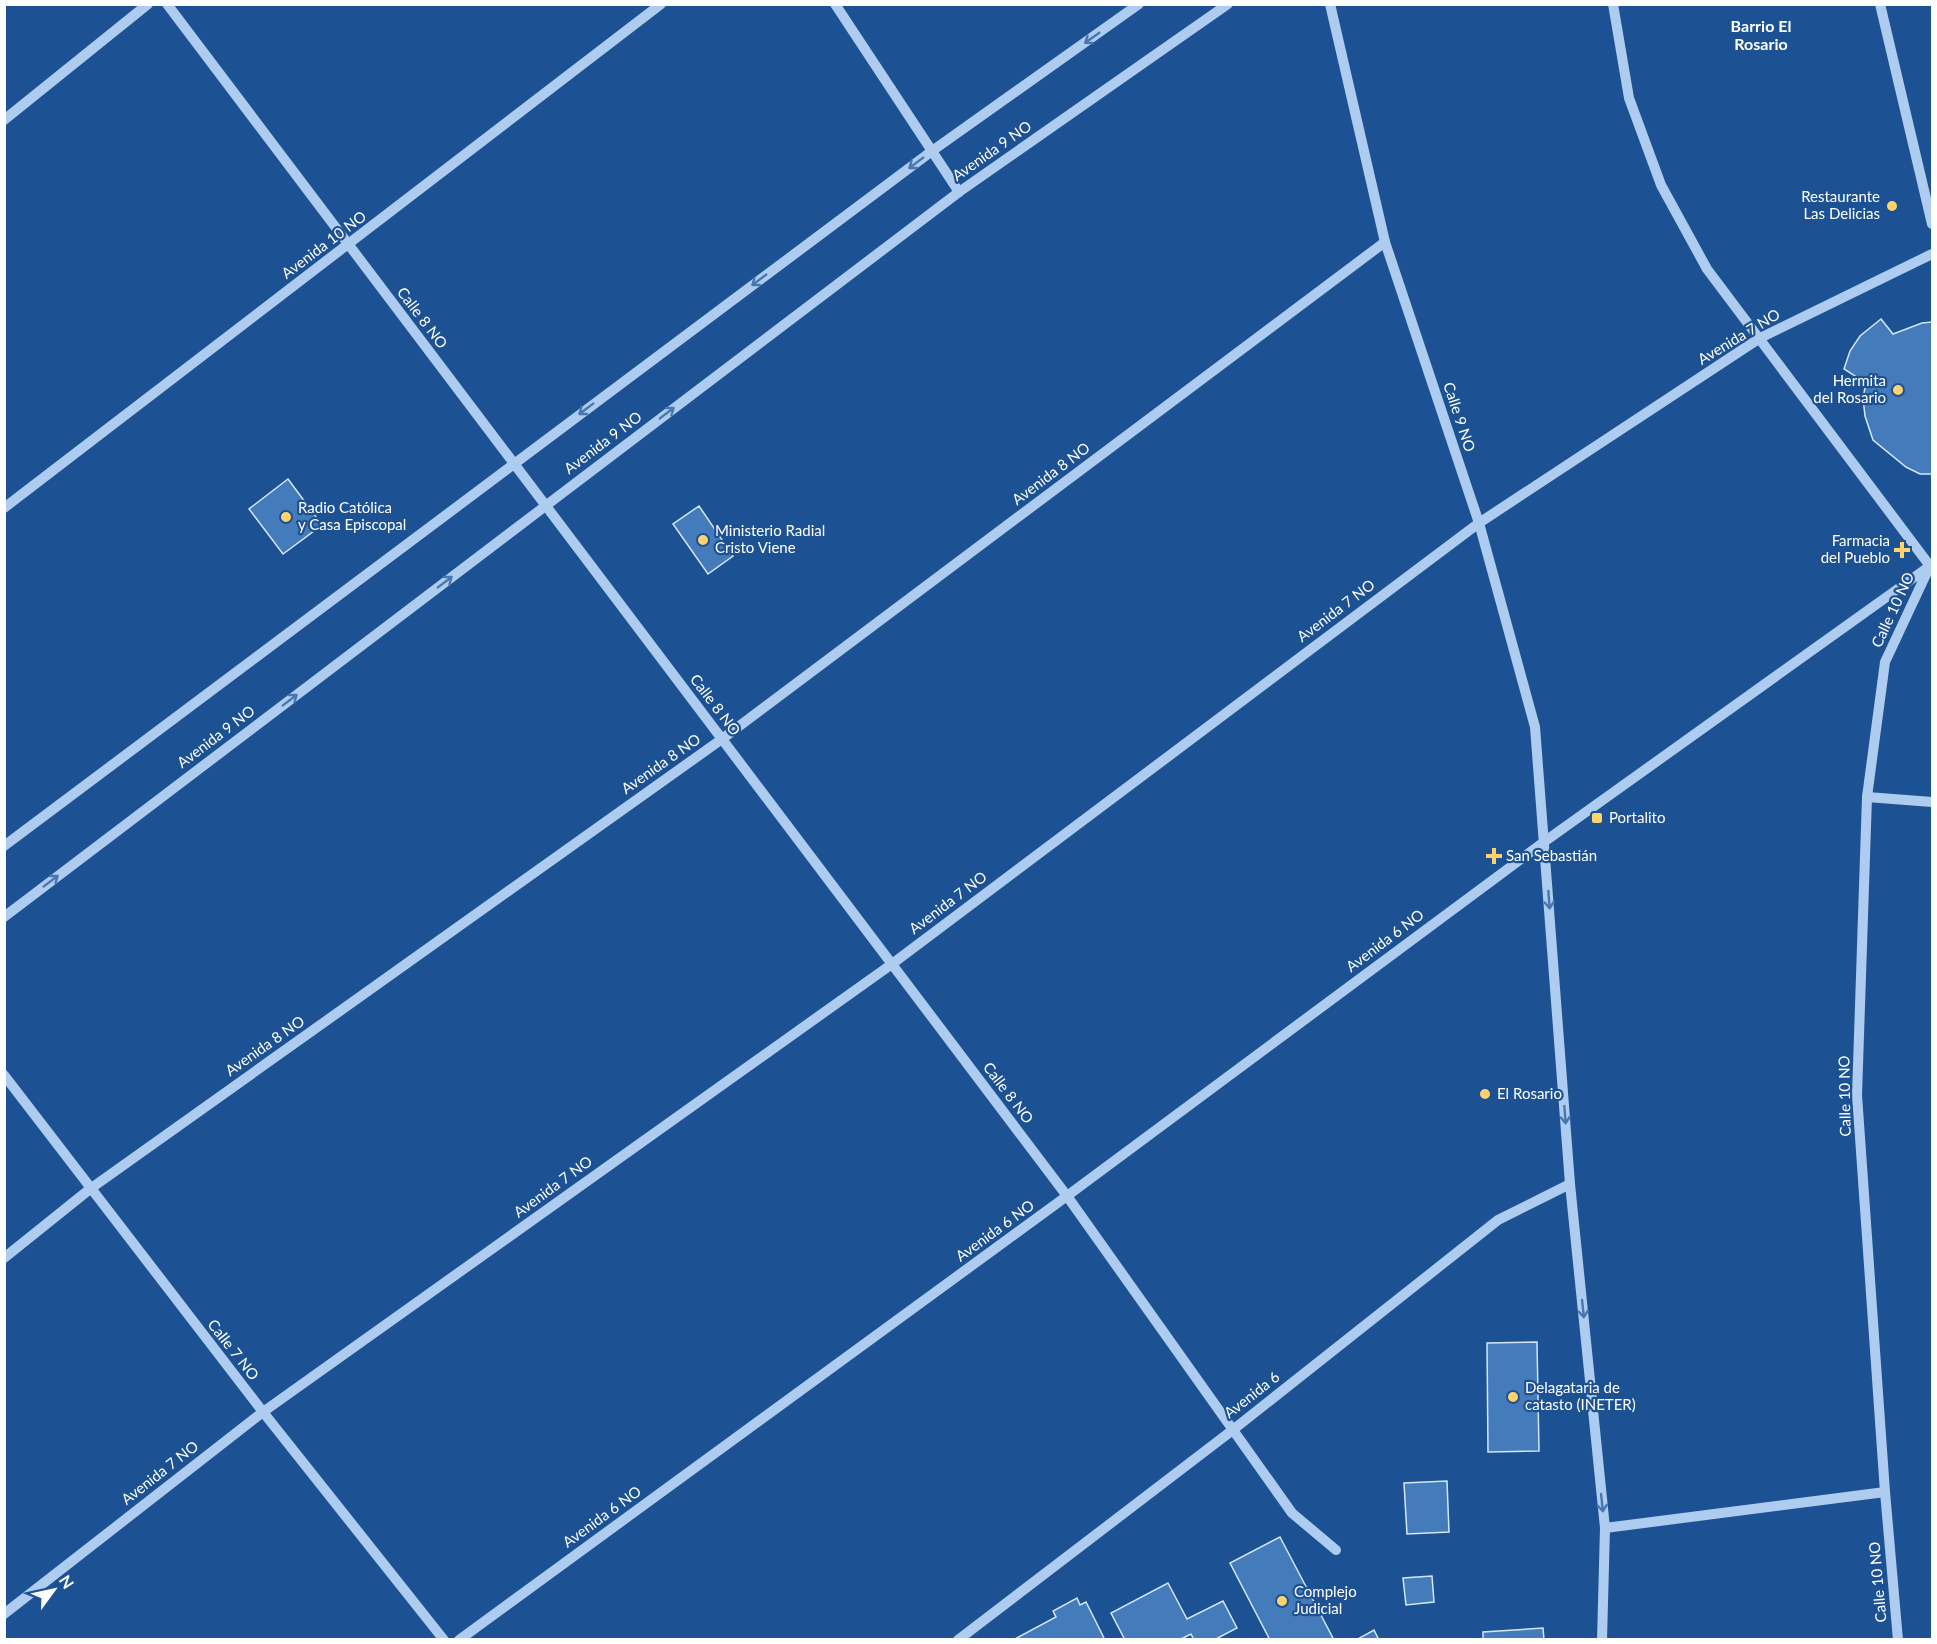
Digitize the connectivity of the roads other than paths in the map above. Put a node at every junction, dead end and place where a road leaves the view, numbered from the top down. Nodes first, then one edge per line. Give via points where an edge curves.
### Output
1 (148, 4) edge
2 (167, 4) edge
3 (661, 4) edge
4 (835, 4) edge
5 (1139, 4) edge
6 (1228, 4) edge
7 (1330, 4) edge
8 (1613, 4) edge
9 (1880, 4) edge
10 (4, 120) edge
11 (932, 151) junction
12 (959, 192) junction
13 (1932, 224) edge
14 (1385, 242) junction
15 (349, 246) junction
16 (1932, 254) edge
17 (1760, 338) junction
18 (513, 463) junction
19 (545, 506) junction
20 (4, 508) edge
21 (1479, 523) junction
22 (1931, 565) edge
23 (722, 739) junction
24 (1867, 797) junction
25 (1932, 802) edge
26 (1544, 842) junction
27 (4, 846) edge
28 (4, 916) edge
29 (892, 964) junction
30 (4, 1075) edge
31 (1570, 1184) junction
32 (90, 1189) junction
33 (1067, 1196) junction
34 (4, 1258) edge
35 (263, 1412) junction
36 (1234, 1429) junction
37 (1885, 1492) junction
38 (1605, 1528) junction
39 (1336, 1550) dead end
40 (4, 1614) edge
41 (444, 1640) edge
42 (459, 1640) edge
43 (958, 1640) edge
44 (1602, 1640) edge
45 (1898, 1640) edge

1 - 10 street
2 - 15 street, Calle 8 NO
3 - 15 street, Avenida 10 NO
4 - 11 street
5 -> 11 street
6 - 12 street, Avenida 9 NO
7 - 14 street, Calle 9 NO
8 - 17 street via 1629,98 1661,185 1707,269
9 - 13 street
11 - 12 street
11 -> 18 street
19 -> 12 street, Avenida 9 NO
14 - 21 street, Calle 9 NO
14 - 23 street, Avenida 8 NO
15 - 18 street, Calle 8 NO
15 - 20 street, Avenida 10 NO
16 - 17 street, Avenida 7 NO
17 - 21 street, Avenida 7 NO
17 - 22 street
18 - 19 street, Calle 8 NO
18 - 27 street
19 - 23 street, Calle 8 NO
28 -> 19 street, Avenida 9 NO
21 - 26 street, Calle 9 NO via 1535,728
21 - 29 street, Avenida 7 NO
22 - 24 street, Calle 10 NO via 1885,662
22 - 26 street
23 - 29 street, Calle 8 NO
23 - 32 street, Avenida 8 NO
24 - 25 street
24 - 37 street, Calle 10 NO via 1857,1095
26 -> 31 street, Calle 9 NO
26 - 33 street, Avenida 6 NO
29 - 33 street, Calle 8 NO
29 - 35 street, Avenida 7 NO
30 - 32 street, Calle 7 NO
31 - 36 street, Avenida 6 via 1498,1220
31 -> 38 street, Calle 9 NO
32 - 34 street, Avenida 8 NO
32 - 35 street, Calle 7 NO
33 - 36 street, Calle 8 NO
33 - 42 street, Avenida 6 NO
35 - 40 street, Avenida 7 NO
35 - 41 street, Calle 7 NO
36 - 39 street, Calle 8 NO via 1292,1513
36 - 43 street, Avenida 6
37 - 38 street
37 - 45 street, Calle 10 NO
38 - 44 street, Calle 9 NO

